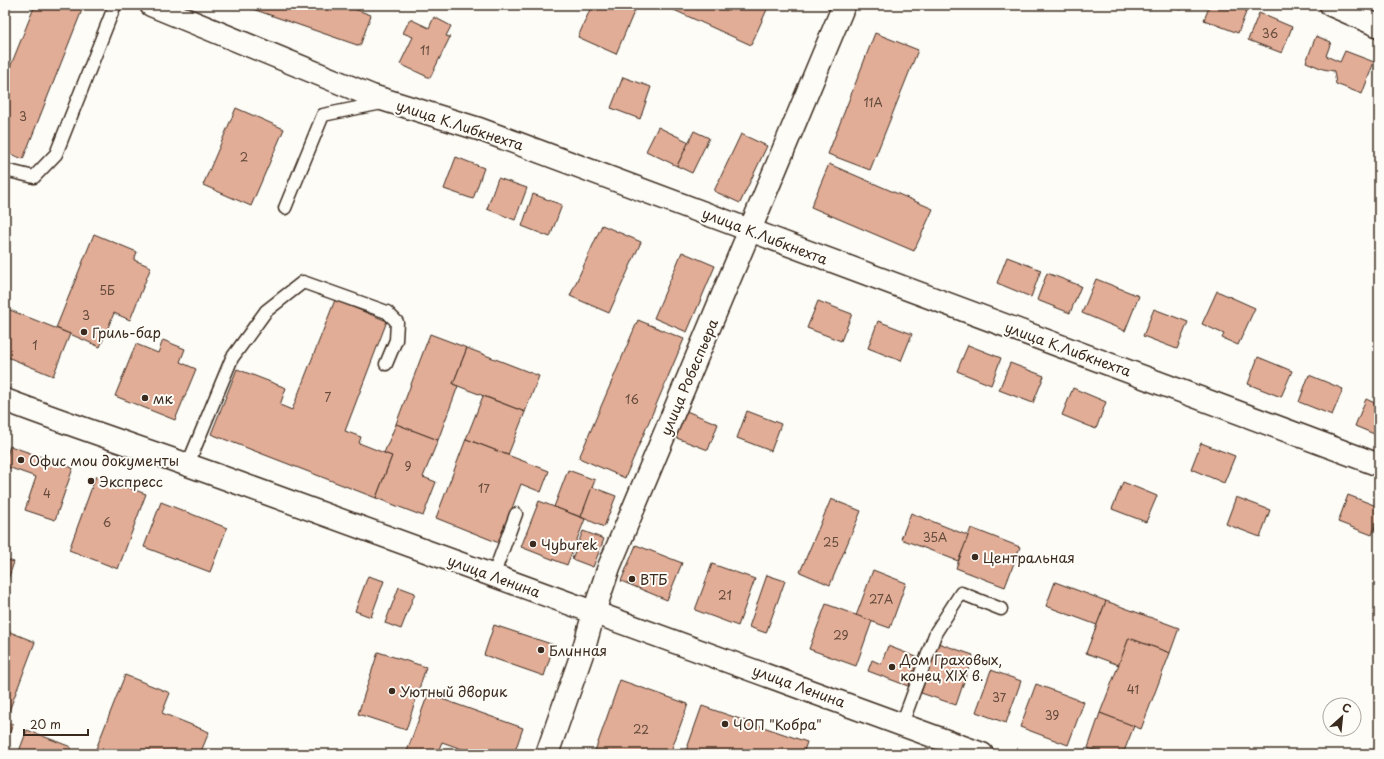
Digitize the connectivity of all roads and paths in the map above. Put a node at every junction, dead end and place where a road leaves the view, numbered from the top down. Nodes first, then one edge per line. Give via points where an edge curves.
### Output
1 (115, 5) edge
2 (151, 5) edge
3 (844, 5) edge
4 (1331, 5) edge
5 (1379, 26) edge
6 (389, 102) junction
7 (5, 170) edge
8 (285, 208) dead end
9 (750, 230) junction
10 (386, 364) dead end
11 (5, 400) edge
12 (188, 464) junction
13 (1379, 466) edge
14 (516, 514) dead end
15 (493, 576) junction
16 (1001, 609) dead end
17 (594, 612) junction
18 (902, 724) junction
19 (547, 754) edge
20 (982, 754) edge

1 - 7 lane via 56,154 34,177
2 - 6 street, улица К.Либкнехта
3 - 9 street, улица Робеспьера
4 - 5 street
6 - 8 lane via 323,116
6 - 9 street, улица К.Либкнехта via 479,129
9 - 13 street, улица К.Либкнехта
9 - 17 street, улица Робеспьера via 609,567
10 - 12 lane via 396,340 397,322 387,312 303,282 266,311 232,358
11 - 12 street, улица Ленина
12 - 15 street, улица Ленина
14 - 15 lane
15 - 17 street, улица Ленина
16 - 18 lane via 961,593 936,632
17 - 18 street, улица Ленина
17 - 19 street, улица Робеспьера
18 - 20 street, улица Ленина

